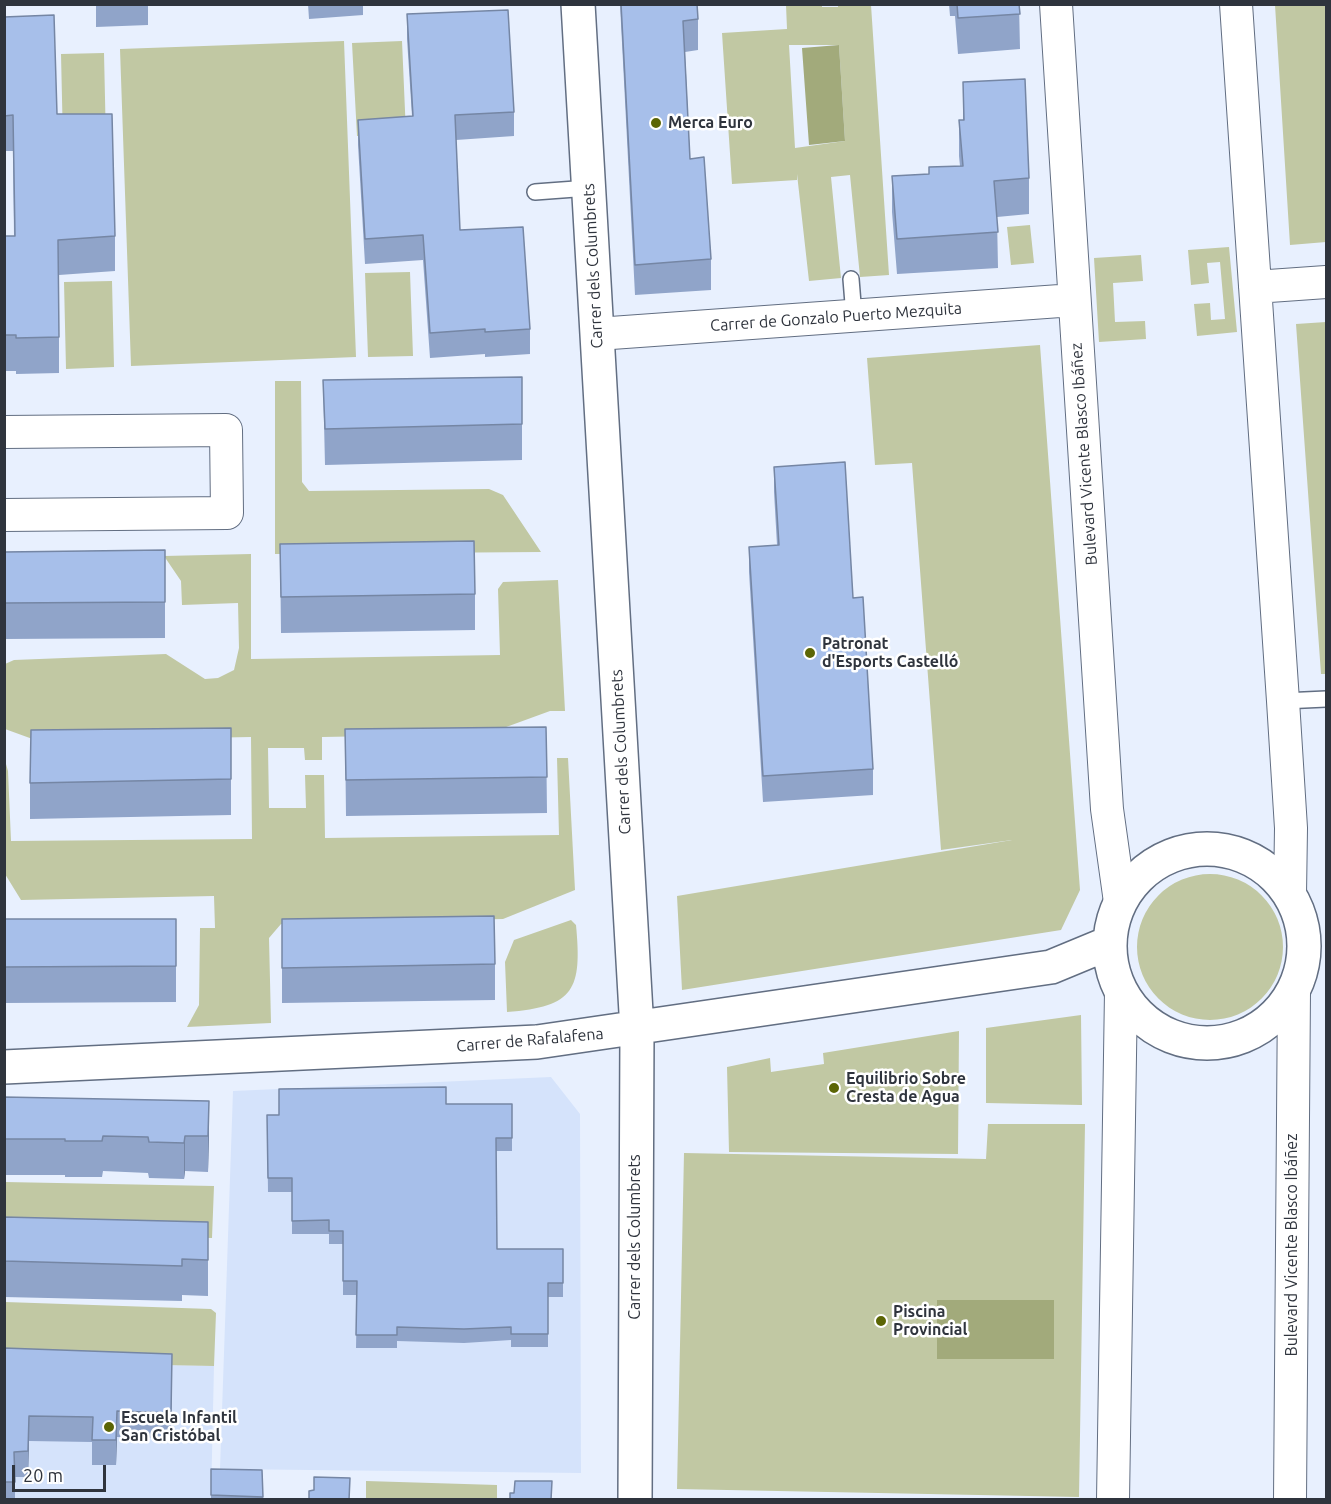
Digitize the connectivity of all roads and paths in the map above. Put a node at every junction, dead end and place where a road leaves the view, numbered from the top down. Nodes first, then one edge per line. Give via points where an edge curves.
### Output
1 (578, 4) edge
2 (1056, 4) edge
3 (1236, 4) edge
4 (589, 188) junction
5 (535, 192) dead end
6 (851, 279) dead end
7 (1326, 282) edge
8 (1255, 287) junction
9 (1074, 300) junction
10 (854, 316) junction
11 (597, 334) junction
12 (4, 432) edge
13 (4, 515) edge
14 (1326, 699) edge
15 (1283, 701) junction
16 (1120, 902) junction
17 (1310, 921) edge
18 (1114, 969) junction
19 (1294, 991) junction
20 (637, 1030) junction
21 (4, 1067) edge
22 (635, 1500) edge
23 (1113, 1500) edge
24 (1290, 1500) edge

1 - 4 street, Carrer dels Columbrets
2 - 9 street, Bulevard Vicente Blasco Ibáñez
3 - 8 street
4 - 5 lane
4 - 11 street, Carrer dels Columbrets
6 - 10 lane
7 - 8 street
8 - 15 street
9 - 10 street, Carrer de Gonzalo Puerto Mezquita
9 - 16 street, Bulevard Vicente Blasco Ibáñez via 1107,809
10 - 11 street, Carrer de Gonzalo Puerto Mezquita
11 - 20 street, Carrer dels Columbrets
12 - 13 street via 226,430 227,513
14 - 15 lane
15 - 17 street via 1290,828
16 - 17 street via 1139,877 1165,858 1207,848 1231,851 1255,861 1279,880
16 - 18 street via 1113,919
17 - 19 street via 1301,975
18 - 19 street via 1134,1011 1152,1026 1170,1036 1209,1044 1227,1042 1259,1029 1283,1008
18 - 20 street, Carrer de Rafalafena via 1051,967
18 - 23 street
19 - 24 street, Bulevard Vicente Blasco Ibáñez
20 - 21 street, Carrer de Rafalafena via 537,1042
20 - 22 street, Carrer dels Columbrets

